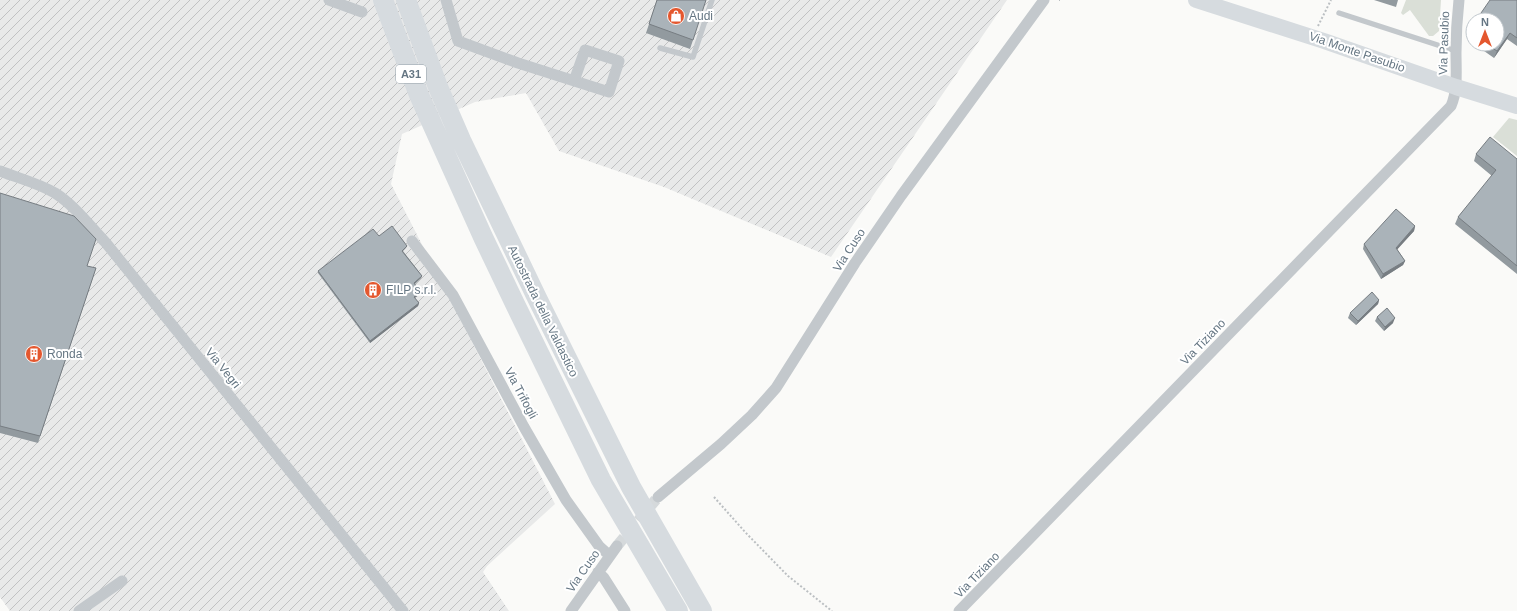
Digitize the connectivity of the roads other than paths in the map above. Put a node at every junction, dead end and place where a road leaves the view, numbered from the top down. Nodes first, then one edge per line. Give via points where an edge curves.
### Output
1 (329, 0) edge
2 (383, 0) edge
3 (406, 0) edge
4 (446, 0) edge
5 (712, 0) edge
6 (1044, 0) edge
7 (1196, 0) edge
8 (1459, 0) edge
9 (362, 12) dead end
10 (1339, 13) dead end
11 (660, 48) dead end
12 (1456, 51) junction
13 (574, 81) dead end
14 (1456, 87) junction
15 (1517, 106) edge
16 (452, 143) junction
17 (0, 172) edge
18 (412, 241) dead end
19 (658, 497) tunnel mouth
20 (617, 546) tunnel mouth
21 (610, 556) junction
22 (598, 572) junction
23 (122, 581) dead end
24 (79, 611) edge
25 (403, 611) edge
26 (571, 611) edge
27 (625, 611) edge
28 (678, 611) edge
29 (702, 611) edge
30 (960, 611) edge

1 - 9 street
2 - 16 highway, Autostrada della Valdastico / A31 via 419,95
3 - 16 highway, Autostrada della Valdastico / A31
4 - 13 street via 458,41
5 - 11 lane via 693,57
6 - 19 street, Via Cuso via 901,196 776,388 721,444
7 - 14 main road, Via Monte Pasubio
8 - 12 street, Via Pasubio
10 - 12 lane
12 - 14 street, Via Pasubio
14 - 15 main road, Via Monte Pasubio
14 - 30 street, Via Tiziano via 1451,106
16 - 28 highway, Autostrada della Valdastico via 486,244 601,480
16 - 29 highway, Autostrada della Valdastico via 533,291 631,487
17 - 25 street, Via Vegri via 37,184 55,194 73,208 106,243
18 - 21 street, Via Trifogli via 453,295 566,500 599,546
20 - 21 street, Via Cuso
21 - 22 street, Via Cuso
22 - 26 street, Via Cuso
22 - 27 street
23 - 24 street

